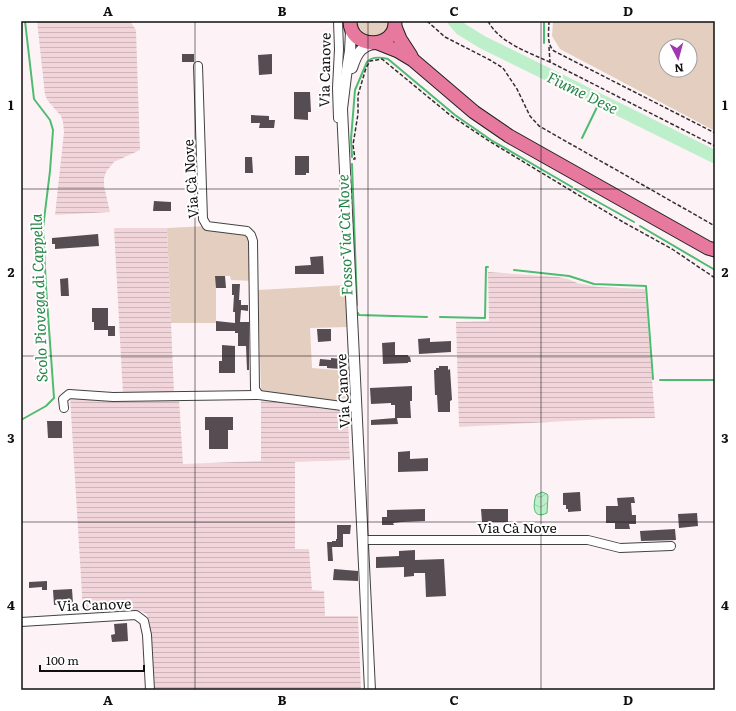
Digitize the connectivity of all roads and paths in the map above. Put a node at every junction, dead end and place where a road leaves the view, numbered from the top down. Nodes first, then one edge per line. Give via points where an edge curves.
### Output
1 (338, 21) edge
2 (427, 21) edge
3 (488, 21) edge
4 (549, 21) edge
5 (395, 24) edge
6 (350, 26) edge
7 (375, 43) junction
8 (549, 44) junction
9 (413, 60) junction
10 (550, 62) junction
11 (198, 66) dead end
12 (344, 91) junction
13 (715, 133) edge
14 (339, 142) dead end
15 (715, 146) edge
16 (345, 160) junction
17 (715, 226) edge
18 (713, 251) edge
19 (715, 278) edge
20 (259, 395) junction
21 (64, 408) dead end
22 (357, 408) junction
23 (362, 540) junction
24 (671, 546) dead end
25 (21, 622) edge
26 (150, 690) edge
27 (370, 690) edge

1 - 14 street, Via Canove
2 - 17 path via 445,37 503,68 530,116 539,126
3 - 10 path via 505,39
4 - 8 path
5 - 7 main road via 388,37
5 - 9 main road via 400,39
6 - 7 main road via 360,40
6 - 12 street, Via Canove via 350,51
7 - 9 main road via 398,51
7 - 12 street, Via Canove via 365,46 357,55
8 - 10 path
8 - 13 path via 567,58
9 - 18 main road via 474,112 509,136
10 - 15 path
11 - 20 street, Via Cà Nove via 204,219 208,226 247,232 253,241 255,389
12 - 16 street, Via Canove via 342,109
16 - 19 path via 355,159 353,145 358,95 366,68 370,61 382,59 488,141 672,249
16 - 22 street, Via Canove
20 - 21 street via 114,397 69,394 63,399
20 - 22 street
22 - 23 street, Via Canove
23 - 24 street, Via Cà Nove via 588,540 620,548
23 - 27 street, Via Canove
25 - 26 street, Via Canove via 136,615 144,621 147,635

